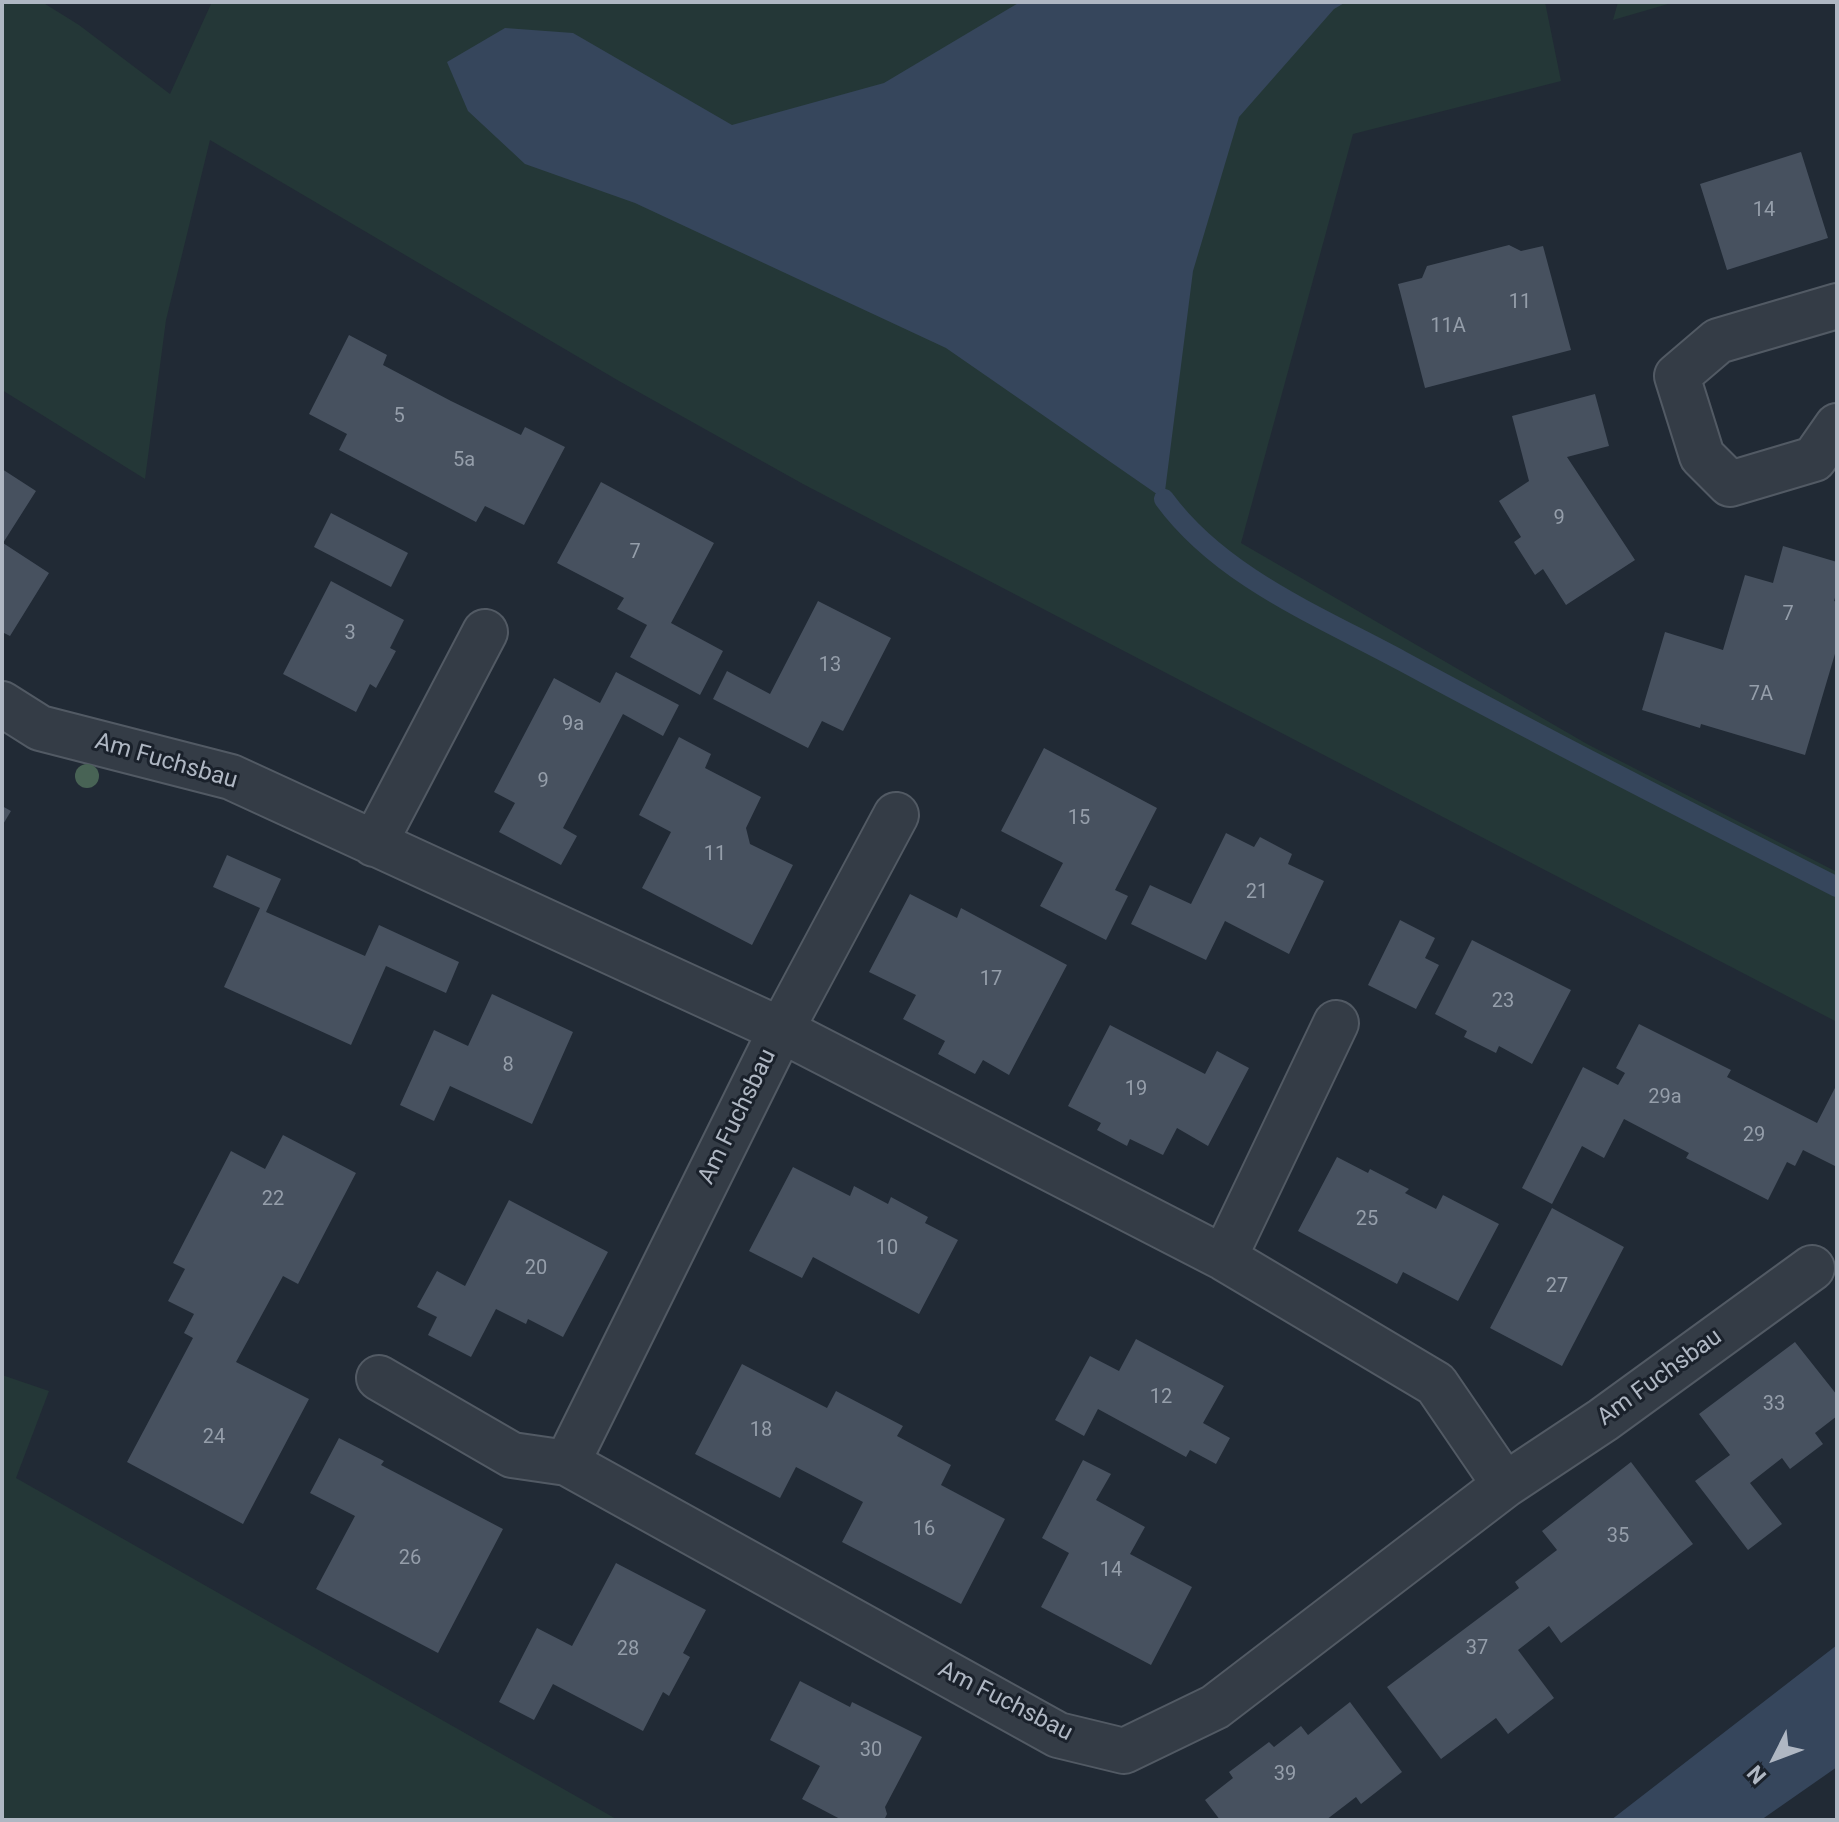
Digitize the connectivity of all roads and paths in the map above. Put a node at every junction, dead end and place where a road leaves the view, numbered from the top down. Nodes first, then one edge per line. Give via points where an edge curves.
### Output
1 (1837, 306) edge
2 (1837, 426) edge
3 (485, 632) dead end
4 (2, 704) edge
5 (896, 815) dead end
6 (374, 844) junction
7 (1336, 1023) dead end
8 (781, 1030) junction
9 (1224, 1258) junction
10 (1812, 1268) dead end
11 (379, 1378) dead end
12 (567, 1463) junction
13 (1505, 1485) junction

1 - 2 street via 1718,341 1677,376 1702,456 1730,484 1814,459
3 - 6 street
4 - 6 street, Am Fuchsbau via 40,728 231,777
5 - 8 street, Am Fuchsbau
6 - 8 street, Am Fuchsbau
7 - 9 street
8 - 9 street, Am Fuchsbau
8 - 12 street, Am Fuchsbau
9 - 13 street, Am Fuchsbau via 1436,1384
10 - 13 street, Am Fuchsbau
11 - 12 street, Am Fuchsbau via 512,1455
12 - 13 street, Am Fuchsbau via 1058,1735 1124,1751 1215,1707

